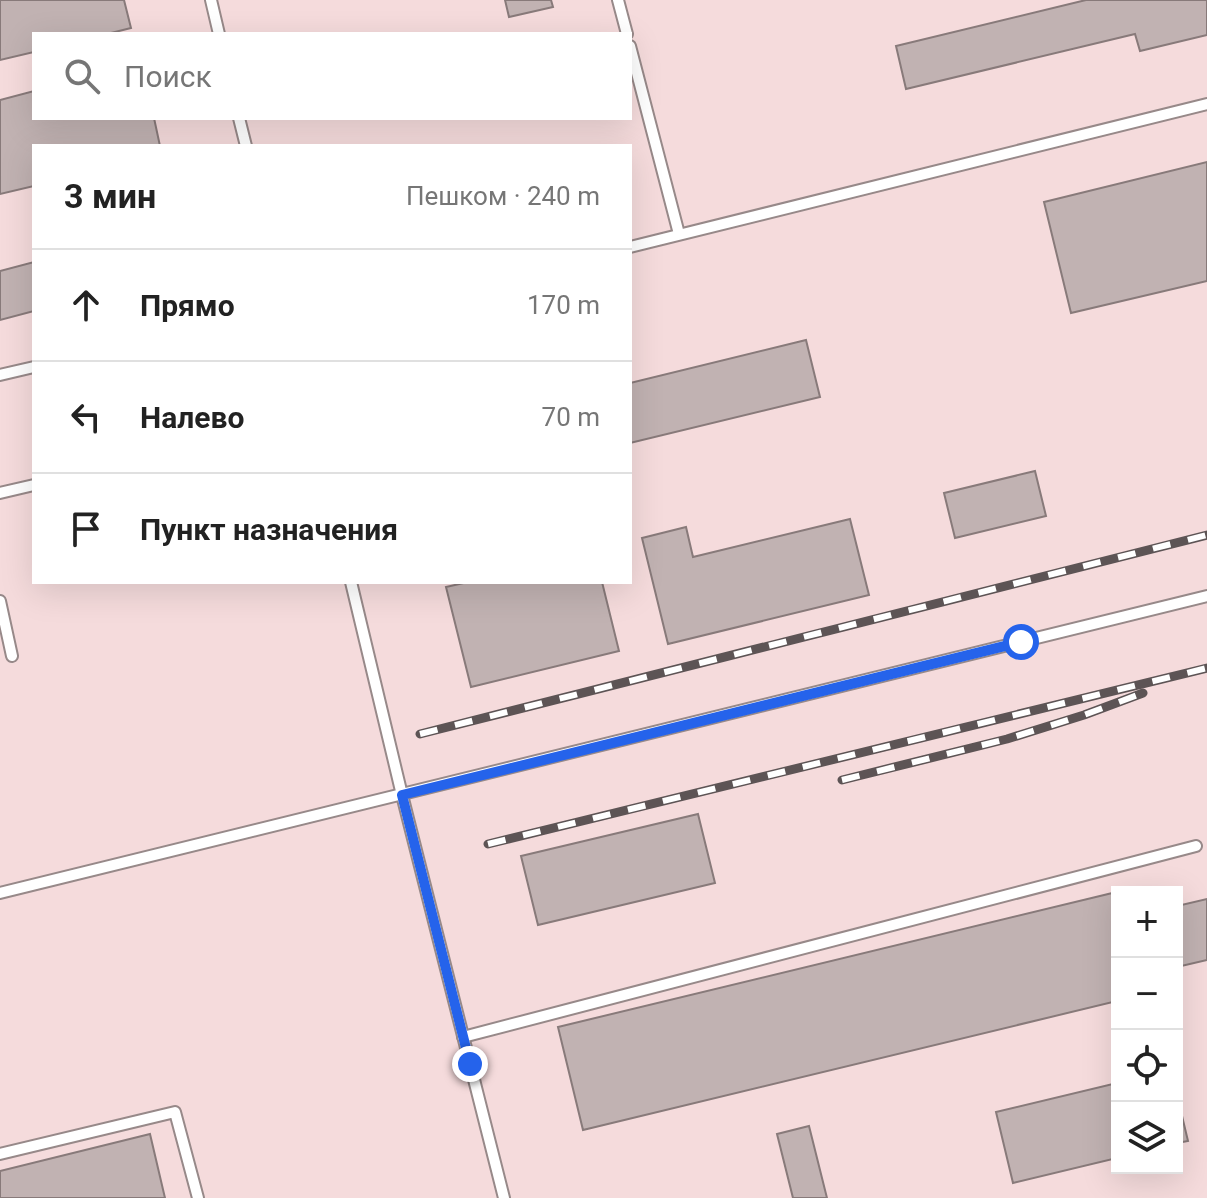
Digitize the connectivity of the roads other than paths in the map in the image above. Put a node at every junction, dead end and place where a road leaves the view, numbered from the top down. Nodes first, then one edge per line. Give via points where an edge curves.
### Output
1 (211, 0) edge
2 (618, 0) edge
3 (219, 32) edge
4 (626, 32) edge
5 (632, 54) edge
6 (1207, 104) edge
7 (240, 120) edge
8 (246, 144) edge
9 (679, 234) junction
10 (632, 246) edge
11 (32, 367) edge
12 (0, 375) edge
13 (32, 485) edge
14 (0, 493) edge
15 (351, 584) edge
16 (1207, 596) edge
17 (0, 601) edge
18 (12, 656) dead end
19 (402, 795) junction
20 (1196, 846) dead end
21 (0, 893) edge
22 (463, 1037) junction
23 (0, 1154) edge
24 (198, 1198) edge
25 (504, 1198) edge

1 - 3 lane
2 - 4 lane
5 - 9 lane
6 - 9 lane
7 - 8 lane
9 - 10 lane
11 - 12 lane
13 - 14 lane
15 - 19 lane
16 - 19 lane
17 - 18 lane
19 - 21 lane
19 - 22 lane
20 - 22 lane
22 - 25 lane
23 - 24 lane via 175,1112

